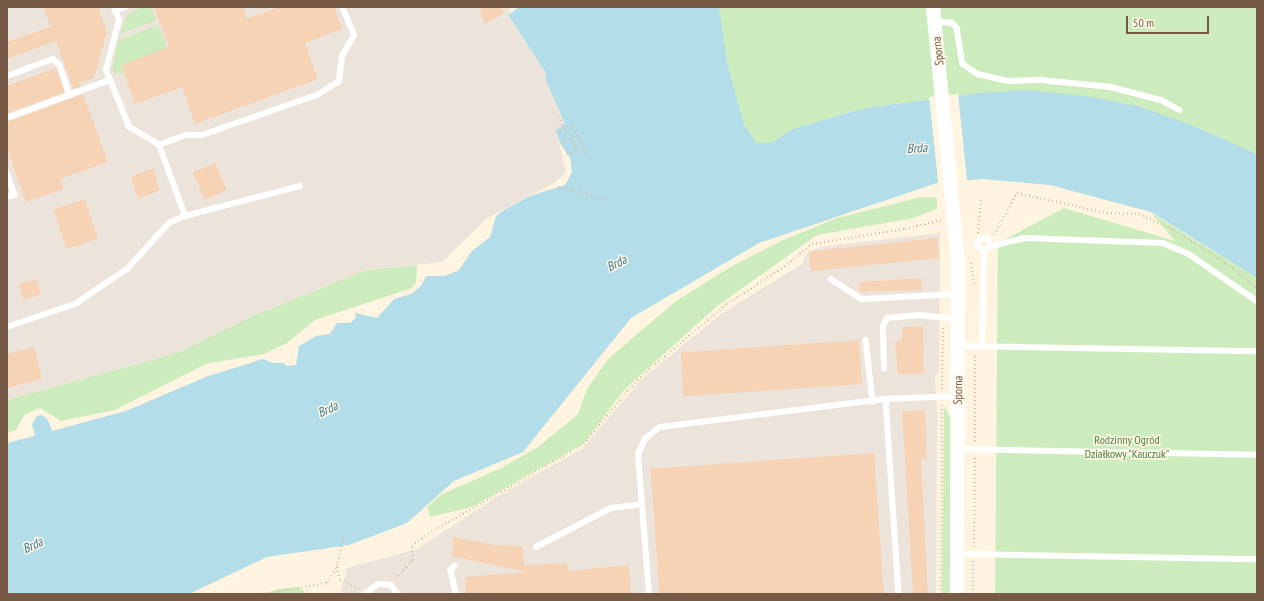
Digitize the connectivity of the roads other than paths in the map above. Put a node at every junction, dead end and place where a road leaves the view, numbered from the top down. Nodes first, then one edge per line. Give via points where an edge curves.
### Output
1 (125, 7) edge
2 (342, 7) edge
3 (933, 7) edge
4 (114, 9) edge
5 (934, 21) junction
6 (7, 76) edge
7 (110, 80) junction
8 (70, 95) junction
9 (1180, 110) dead end
10 (7, 118) edge
11 (159, 145) junction
12 (7, 172) edge
13 (300, 186) dead end
14 (7, 197) edge
15 (185, 216) junction
16 (991, 244) junction
17 (984, 251) junction
18 (830, 279) dead end
19 (959, 294) junction
20 (1257, 301) edge
21 (959, 320) junction
22 (7, 327) edge
23 (866, 340) dead end
24 (959, 346) junction
25 (982, 347) junction
26 (1257, 351) edge
27 (884, 369) dead end
28 (958, 396) junction
29 (886, 399) junction
30 (873, 402) junction
31 (957, 449) junction
32 (1257, 455) edge
33 (642, 504) junction
34 (536, 546) dead end
35 (957, 554) junction
36 (1257, 559) edge
37 (455, 566) dead end
38 (365, 594) edge
39 (398, 594) edge
40 (456, 594) edge
41 (649, 594) edge
42 (899, 594) edge
43 (957, 594) edge

1 - 4 lane
2 - 11 lane via 354,36 342,56 339,81 317,95 202,135 187,135
3 - 5 street, Sporna
4 - 7 lane via 119,20 106,70
5 - 9 lane via 952,23 957,28 962,64 978,74 1009,81 1041,80 1111,86 1154,98
5 - 19 street, Sporna
6 - 8 lane via 53,59 60,65
7 - 8 lane
7 - 11 lane via 129,127
8 - 10 lane
11 - 15 lane
12 - 14 lane via 15,194
13 - 15 lane
15 - 22 lane via 169,223 127,268 75,304
16 - 17 lane
16 - 17 lane via 987,238 979,240 977,245
16 - 20 lane via 1025,238 1163,243 1184,251
17 - 25 lane
18 - 19 lane via 862,299
19 - 21 street, Sporna
21 - 24 street, Sporna
21 - 27 lane via 920,315 887,318 883,327
23 - 30 lane
24 - 25 lane
24 - 28 street, Sporna
25 - 26 lane
28 - 29 lane
28 - 31 street, Sporna
29 - 30 lane
29 - 42 lane
30 - 33 lane via 660,427 645,439 638,454
31 - 32 lane
31 - 35 street, Sporna
33 - 34 lane via 611,508
33 - 41 lane
35 - 36 lane
35 - 43 street, Sporna
37 - 40 lane via 451,570
38 - 39 lane via 378,584 391,585

